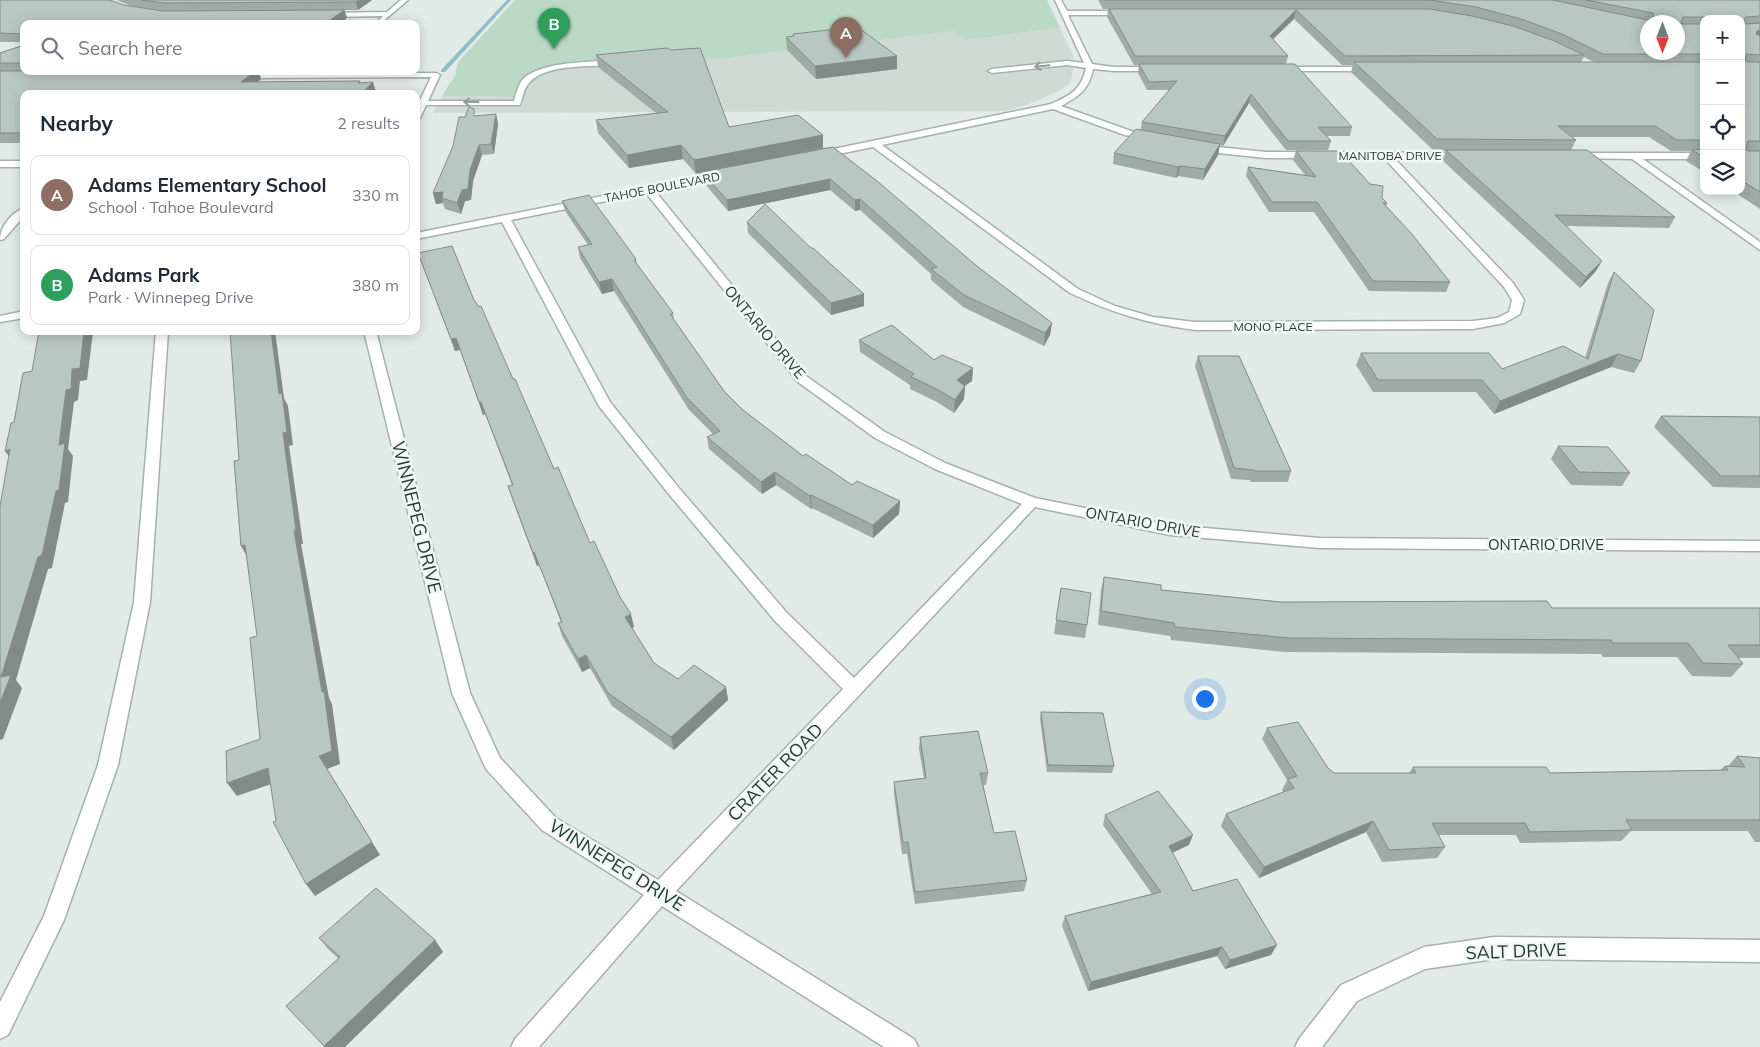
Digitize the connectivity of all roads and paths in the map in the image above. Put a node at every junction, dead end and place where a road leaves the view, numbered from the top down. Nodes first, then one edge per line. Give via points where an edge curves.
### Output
1 (405, 0) edge
2 (1058, 0) edge
3 (1063, 13) junction
4 (1136, 13) edge
5 (388, 14) junction
6 (322, 15) edge
7 (381, 20) edge
8 (623, 61) edge
9 (1090, 66) junction
10 (1163, 69) edge
11 (1272, 69) edge
12 (1380, 69) edge
13 (992, 72) dead end
14 (275, 75) edge
15 (420, 75) edge
16 (234, 76) edge
17 (424, 103) junction
18 (1054, 106) junction
19 (420, 110) edge
20 (1160, 141) edge
21 (875, 144) junction
22 (1193, 147) edge
23 (1387, 156) junction
24 (1476, 156) edge
25 (1565, 156) edge
26 (1634, 156) junction
27 (1700, 156) edge
28 (809, 157) edge
29 (0, 164) edge
30 (20, 164) edge
31 (733, 173) edge
32 (648, 190) junction
33 (20, 214) edge
34 (505, 218) junction
35 (420, 235) edge
36 (0, 237) edge
37 (1760, 247) edge
38 (20, 315) edge
39 (0, 319) edge
40 (162, 335) edge
41 (371, 335) edge
42 (1032, 502) junction
43 (1760, 546) edge
44 (854, 689) junction
45 (660, 893) junction
46 (1760, 951) edge
47 (0, 1027) edge
48 (523, 1047) edge
49 (906, 1047) edge
50 (1307, 1047) edge

1 - 5 street
2 - 3 street
3 - 4 street
3 - 9 street
5 - 6 street
5 - 7 street
8 -> 17 street via 561,68 536,76 522,88 517,103
9 - 10 street
9 -> 13 street via 1067,63
9 - 18 street via 1088,82 1074,96
11 - 12 street
14 - 16 street
15 - 17 street via 436,75
17 - 19 street
18 - 20 street
18 - 21 street
21 - 23 street, MONO PLACE via 1074,291 1111,308 1152,320 1195,326 1473,325 1500,321 1514,314 1518,300 1509,285
21 - 28 street
22 - 23 street, MANITOBA DRIVE via 1266,155
23 - 24 street, MANITOBA DRIVE
25 - 26 street
26 - 27 street
26 - 37 street
29 - 30 street
31 - 32 street, TAHOE BOULEVARD
32 - 34 street, TAHOE BOULEVARD
32 - 42 street, ONTARIO DRIVE via 802,379 880,434 940,466
33 - 36 street
34 - 35 street, TAHOE BOULEVARD
34 - 44 street via 604,403 781,617
38 - 39 street
40 - 47 street via 142,602 108,765 53,920
41 - 45 street, WINNEPEG DRIVE via 461,694 493,763 549,824
42 - 43 street, ONTARIO DRIVE via 1170,530 1320,542
42 - 44 street, CRATER ROAD
44 - 45 street, CRATER ROAD
45 - 48 street, CRATER ROAD
45 - 49 street, WINNEPEG DRIVE
46 - 50 street, SALT DRIVE via 1494,948 1424,958 1349,993

